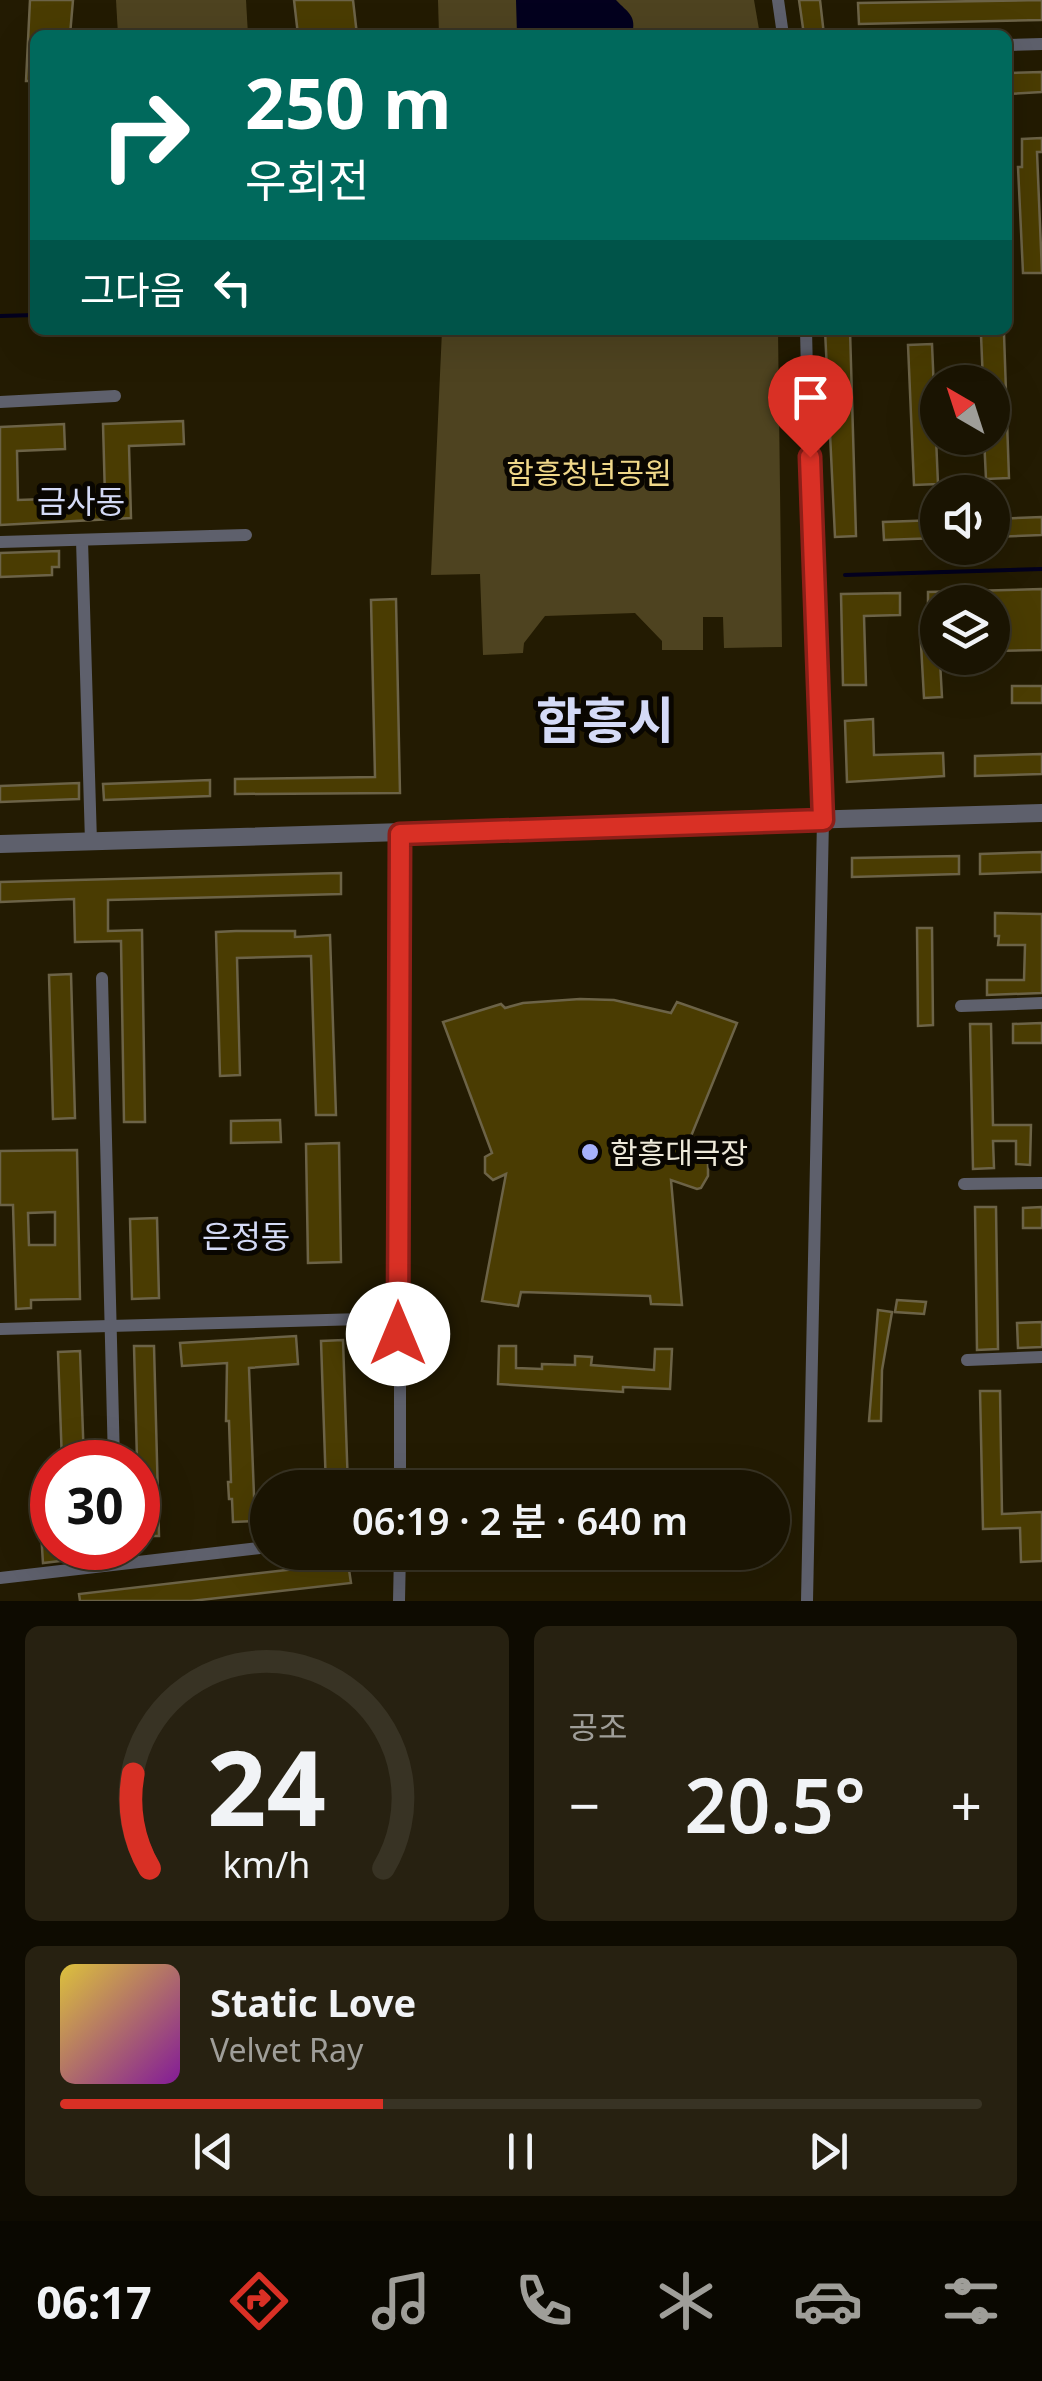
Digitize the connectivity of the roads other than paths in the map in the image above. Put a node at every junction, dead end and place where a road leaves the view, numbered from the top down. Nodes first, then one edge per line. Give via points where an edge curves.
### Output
1 (778, 0) edge
2 (782, 30) edge
3 (1042, 44) edge
4 (1012, 45) edge
5 (806, 335) edge
6 (115, 396) dead end
7 (0, 402) edge
8 (246, 535) dead end
9 (82, 540) junction
10 (0, 542) edge
11 (1042, 813) edge
12 (823, 820) junction
13 (400, 834) junction
14 (91, 842) junction
15 (0, 844) edge
16 (102, 978) dead end
17 (1042, 1003) edge
18 (961, 1006) dead end
19 (1042, 1183) edge
20 (964, 1184) dead end
21 (398, 1318) junction
22 (111, 1326) junction
23 (0, 1329) edge
24 (1042, 1358) edge
25 (967, 1360) dead end
26 (114, 1440) edge
27 (400, 1470) edge
28 (250, 1549) edge
29 (160, 1558) edge
30 (62, 1570) edge
31 (400, 1570) edge
32 (0, 1578) edge
33 (399, 1601) edge
34 (807, 1601) edge

1 - 2 street
3 - 4 street
5 - 12 street
6 - 7 street
8 - 9 street
9 - 10 street
9 - 14 street
11 - 12 street
12 - 13 street
12 - 34 street
13 - 14 street
13 - 21 street
14 - 15 street
16 - 22 street
17 - 18 street
19 - 20 street
21 - 22 street
21 - 27 street
22 - 23 street
22 - 26 street
24 - 25 street
28 - 29 street
30 - 32 street
31 - 33 street

